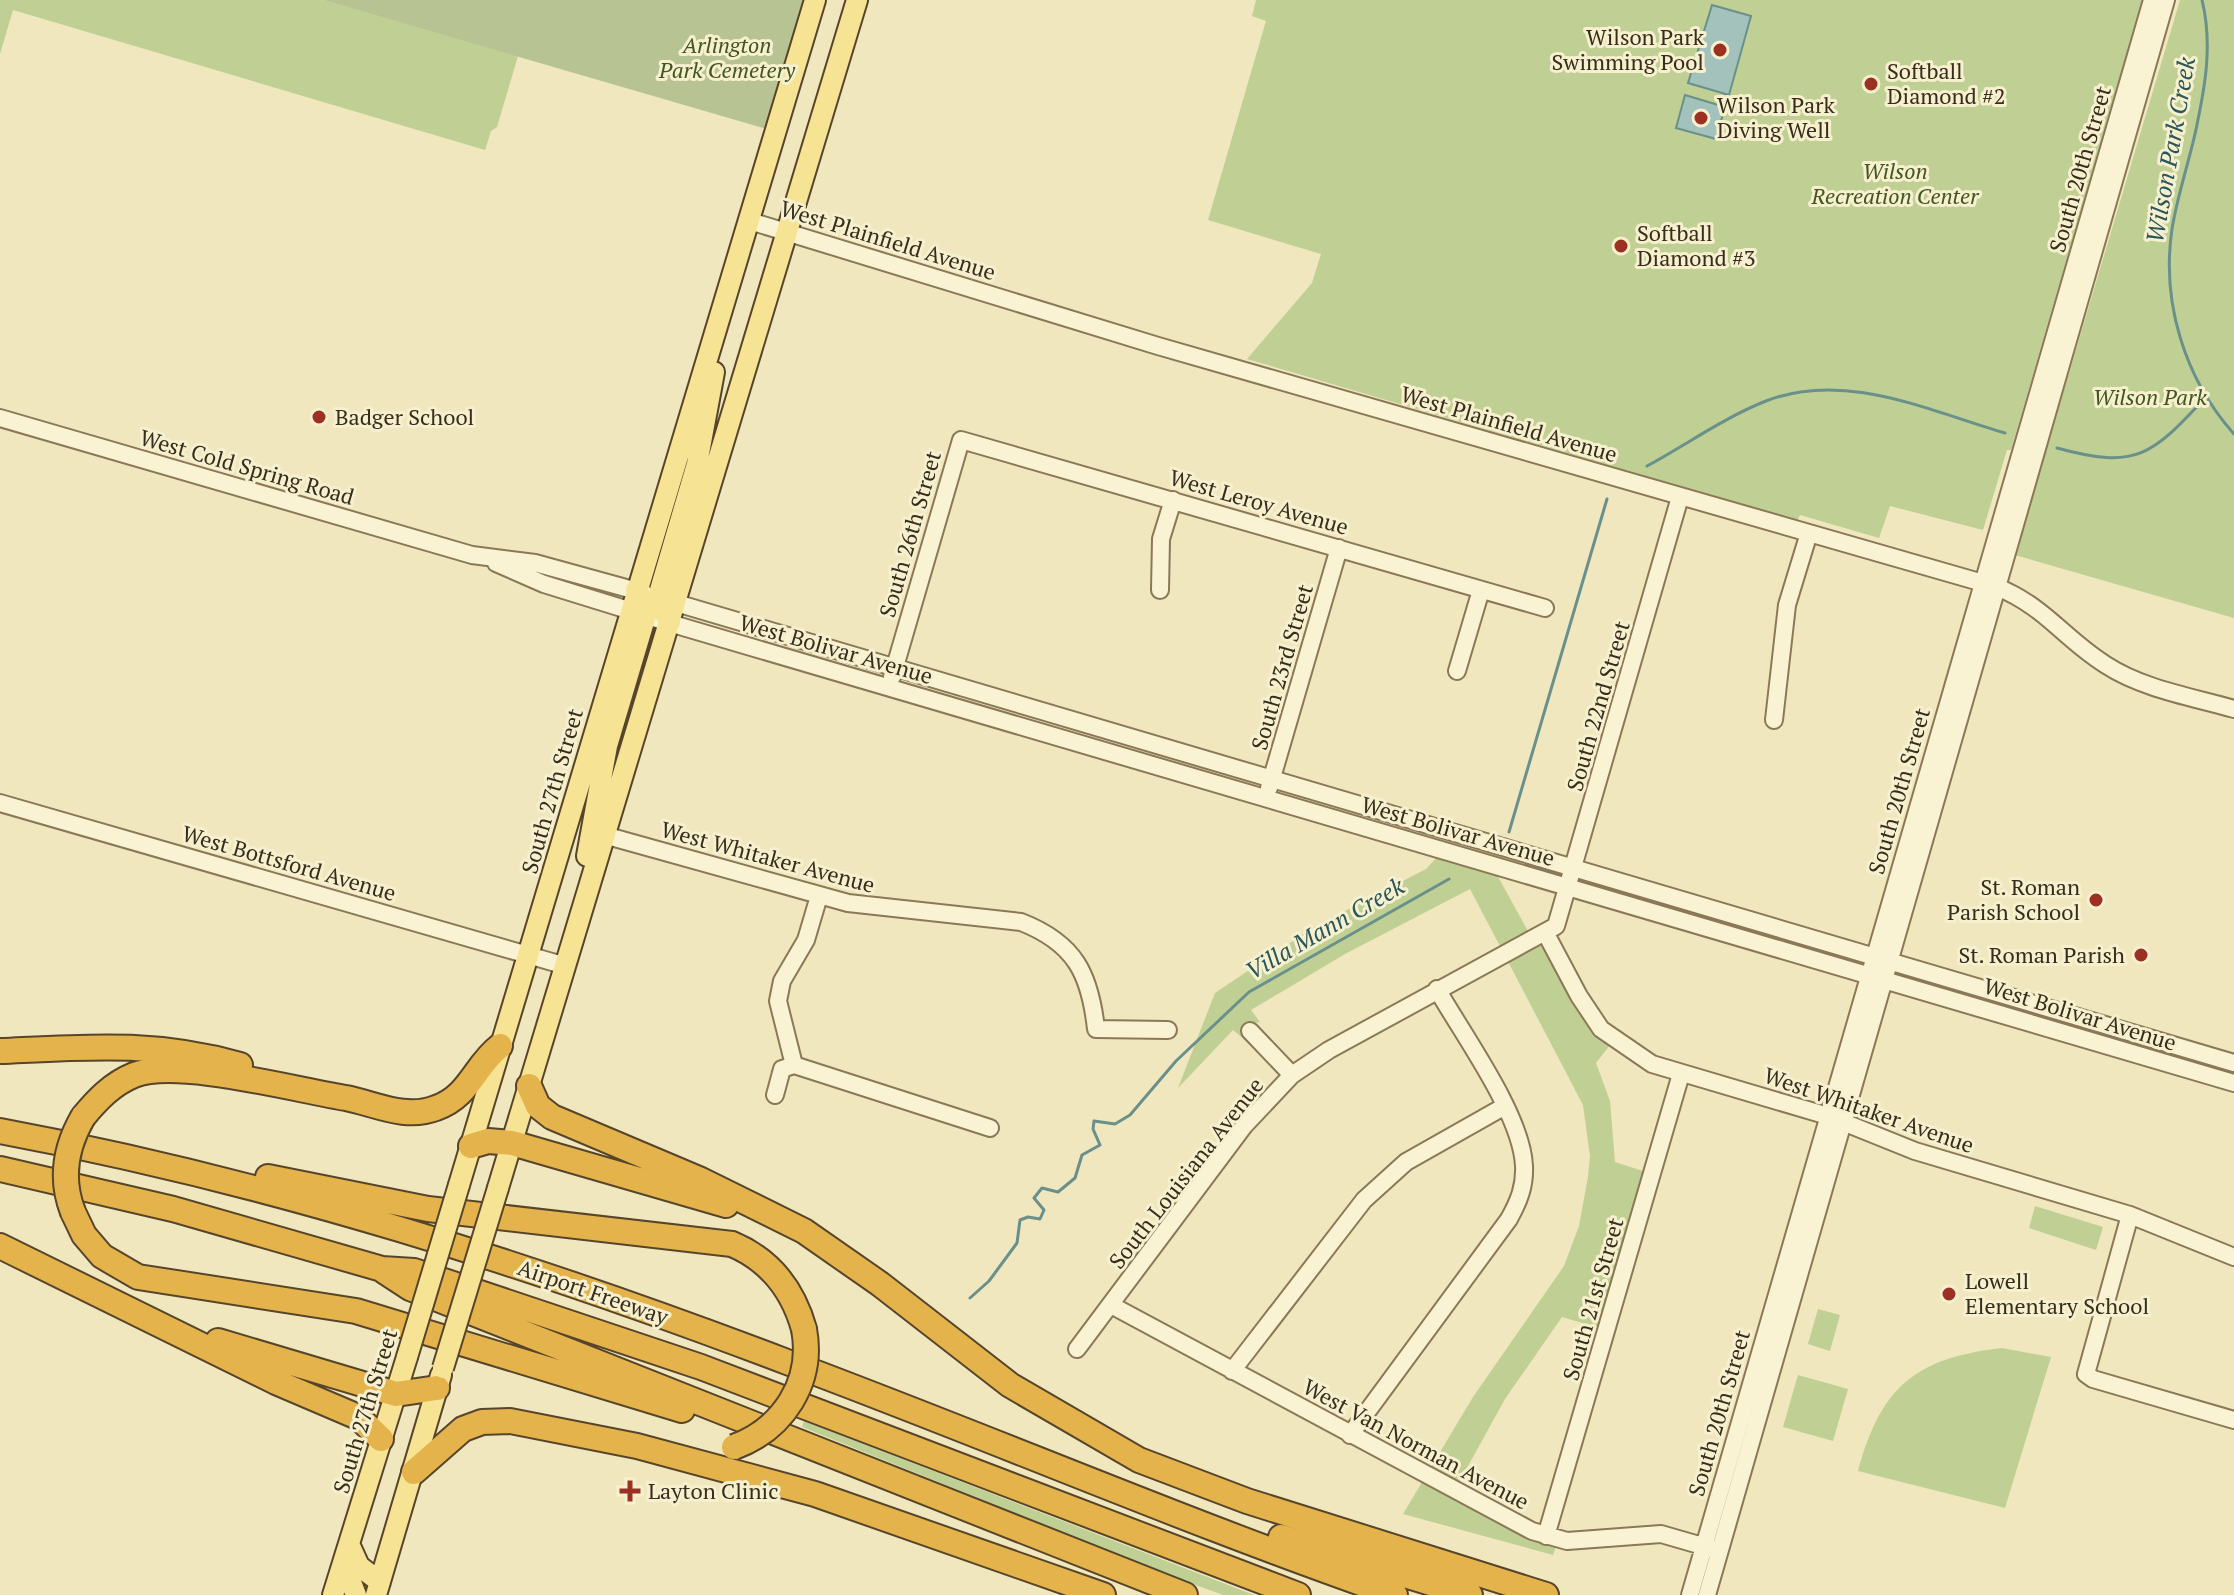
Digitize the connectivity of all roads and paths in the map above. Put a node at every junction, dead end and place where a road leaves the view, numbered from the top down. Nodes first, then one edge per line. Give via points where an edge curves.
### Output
1 (815, 0) edge
2 (857, 0) edge
3 (2152, 0) edge
4 (2166, 0) edge
5 (750, 221) junction
6 (786, 233) junction
7 (727, 293) junction
8 (0, 418) edge
9 (961, 440) joint
10 (1680, 497) junction
11 (1173, 500) junction
12 (1809, 533) junction
13 (1339, 548) junction
14 (1990, 585) junction
15 (1160, 590) dead end
16 (1481, 590) junction
17 (637, 605) junction
18 (668, 608) junction
19 (1545, 608) dead end
20 (756, 627) junction
21 (750, 646) junction
22 (894, 668) junction
23 (1457, 671) dead end
24 (889, 687) junction
25 (2234, 709) edge
26 (1774, 720) dead end
27 (1080, 723) junction
28 (1075, 742) junction
29 (1272, 778) junction
30 (1266, 798) junction
31 (0, 803) edge
32 (604, 835) junction
33 (1574, 868) junction
34 (1568, 886) junction
35 (819, 896) junction
36 (1551, 929) junction
37 (576, 931) junction
38 (530, 954) junction
39 (1881, 959) junction
40 (566, 966) junction
41 (1876, 977) junction
42 (1437, 989) junction
43 (1168, 1030) dead end
44 (1250, 1031) dead end
45 (500, 1046) junction
46 (0, 1051) edge
47 (2234, 1063) edge
48 (794, 1065) junction
49 (1681, 1074) junction
50 (1292, 1075) junction
51 (2234, 1083) edge
52 (529, 1086) junction
53 (775, 1095) dead end
54 (346, 1098) junction
55 (1505, 1106) junction
56 (1834, 1119) junction
57 (990, 1128) dead end
58 (0, 1131) edge
59 (512, 1143) junction
60 (471, 1146) junction
61 (0, 1169) edge
62 (217, 1180) junction
63 (2130, 1215) junction
64 (804, 1231) junction
65 (0, 1246) edge
66 (2234, 1257) edge
67 (382, 1269) junction
68 (1111, 1305) junction
69 (147, 1318) junction
70 (1077, 1349) dead end
71 (1232, 1371) junction
72 (440, 1378) junction
73 (396, 1394) junction
74 (2234, 1420) edge
75 (1350, 1435) junction
76 (381, 1439) junction
77 (637, 1446) junction
78 (870, 1470) junction
79 (414, 1472) junction
80 (1169, 1510) junction
81 (1546, 1536) junction
82 (349, 1544) junction
83 (1711, 1548) junction
84 (340, 1573) junction
85 (378, 1588) edge
86 (333, 1595) edge
87 (356, 1595) edge
88 (1103, 1595) edge
89 (1185, 1595) edge
90 (1298, 1595) edge
91 (1395, 1595) edge
92 (1470, 1595) edge
93 (1546, 1595) edge
94 (1690, 1595) edge
95 (1707, 1595) edge

1 - 5 main road, South 27th Street
2 - 6 main road
3 - 14 street, South 20th Street
4 - 14 street, South 20th Street
5 - 6 street, West Plainfield Avenue
5 - 7 main road, South 27th Street
6 - 10 street, West Plainfield Avenue
6 - 18 main road
7 - 17 main road, South 27th Street
7 - 18 main road
8 - 17 street, West Cold Spring Road via 483,557 535,563
9 - 11 street, West Leroy Avenue
9 - 22 street, South 26th Street
10 - 12 street, West Plainfield Avenue
10 - 33 street, South 22nd Street
11 - 13 street, West Leroy Avenue
11 - 15 street via 1161,539
12 - 14 street, West Plainfield Avenue
12 - 26 street via 1787,605
13 - 16 street, West Leroy Avenue
13 - 29 street, South 23rd Street
14 - 25 street, West Plainfield Avenue via 2049,615 2116,671
14 - 39 street, South 20th Street
16 - 19 street, West Leroy Avenue
16 - 23 street
17 - 18 street
17 - 18 street, West Cold Spring Road
17 - 37 main road via 604,758
17 - 38 main road, South 27th Street
18 - 20 street, West Bolivar Avenue
18 - 21 street, West Bolivar Avenue
18 - 32 main road
20 - 21 street
20 - 22 street, West Bolivar Avenue
21 - 24 street, West Bolivar Avenue
22 - 24 street, South 26th Street
22 - 27 street, West Bolivar Avenue
24 - 28 street, West Bolivar Avenue
27 - 28 street
27 - 29 street, West Bolivar Avenue
28 - 30 street, West Bolivar Avenue
29 - 30 street, South 23rd Street
29 - 33 street, West Bolivar Avenue
30 - 34 street, West Bolivar Avenue
31 - 38 street, West Bottsford Avenue
32 - 35 street, West Whitaker Avenue
32 - 37 main road
33 - 34 street, South 22nd Street
33 - 39 street, West Bolivar Avenue
34 - 36 street, South 22nd Street
34 - 41 street, West Bolivar Avenue
35 - 43 street, West Whitaker Avenue via 876,908 996,917 1035,928 1082,968 1096,1029
35 - 48 street via 778,1001
36 - 42 street, South Louisiana Avenue
36 - 49 street, West Whitaker Avenue via 1579,996 1601,1029 1636,1056
37 - 40 main road
38 - 40 street, West Bottsford Avenue
38 - 45 main road, South 27th Street
39 - 41 street, South 20th Street
39 - 47 street, West Bolivar Avenue
40 - 52 main road
41 - 51 street, West Bolivar Avenue
41 - 56 street, South 20th Street
42 - 50 street, South Louisiana Avenue
42 - 55 street
44 - 50 street
45 - 54 highway via 483,1059 465,1090 434,1109 410,1113
45 - 60 main road, South 27th Street
46 - 54 highway via 160,1047
48 - 53 street via 782,1069
48 - 57 street
49 - 56 street, West Whitaker Avenue
49 - 81 street, South 21st Street
50 - 68 street, South Louisiana Avenue via 1244,1126
52 - 59 main road
52 - 64 highway via 538,1106 552,1117 701,1180
54 - 78 highway, bridge via 172,1068 135,1075 99,1098 83,1117 66,1159 73,1212 102,1256 138,1277 356,1311 691,1413 829,1463
55 - 71 street via 1406,1162 1380,1184
55 - 75 street via 1521,1144 1522,1195
56 - 63 street, West Whitaker Avenue via 1915,1151
56 - 83 street, South 20th Street
58 - 62 highway, Airport Freeway
59 - 60 highway
59 - 64 highway
59 - 72 main road, bridge
60 - 73 main road, South 27th Street, bridge
61 - 67 highway via 173,1209
62 - 77 highway, bridge via 257,1174 403,1206 732,1244 758,1258 781,1279 804,1329 805,1367 792,1400 766,1430 734,1447 699,1452
62 - 80 highway, Airport Freeway via 464,1248 620,1301
63 - 66 street, West Whitaker Avenue
63 - 74 street via 2086,1374
64 - 93 highway via 1010,1385 1139,1460 1247,1501
65 - 69 highway
67 - 78 highway via 410,1288
67 - 90 highway via 414,1271 630,1342
68 - 70 street, South Louisiana Avenue
68 - 71 street, West Van Norman Avenue
69 - 73 highway
69 - 76 highway via 358,1417
71 - 75 street, West Van Norman Avenue
72 - 73 highway
72 - 79 main road
73 - 76 main road, South 27th Street
75 - 81 street, West Van Norman Avenue
76 - 82 main road, South 27th Street
77 - 79 highway via 510,1421 482,1422 454,1434
77 - 88 highway via 815,1494
78 - 89 highway
79 - 85 main road
80 - 91 highway
80 - 92 highway via 1229,1520
81 - 83 street, West Van Norman Avenue via 1579,1541 1661,1534
82 - 84 main road, South 27th Street
82 - 85 main road
83 - 94 street, South 20th Street
83 - 95 street, South 20th Street
84 - 86 main road, South 27th Street
84 - 87 main road

